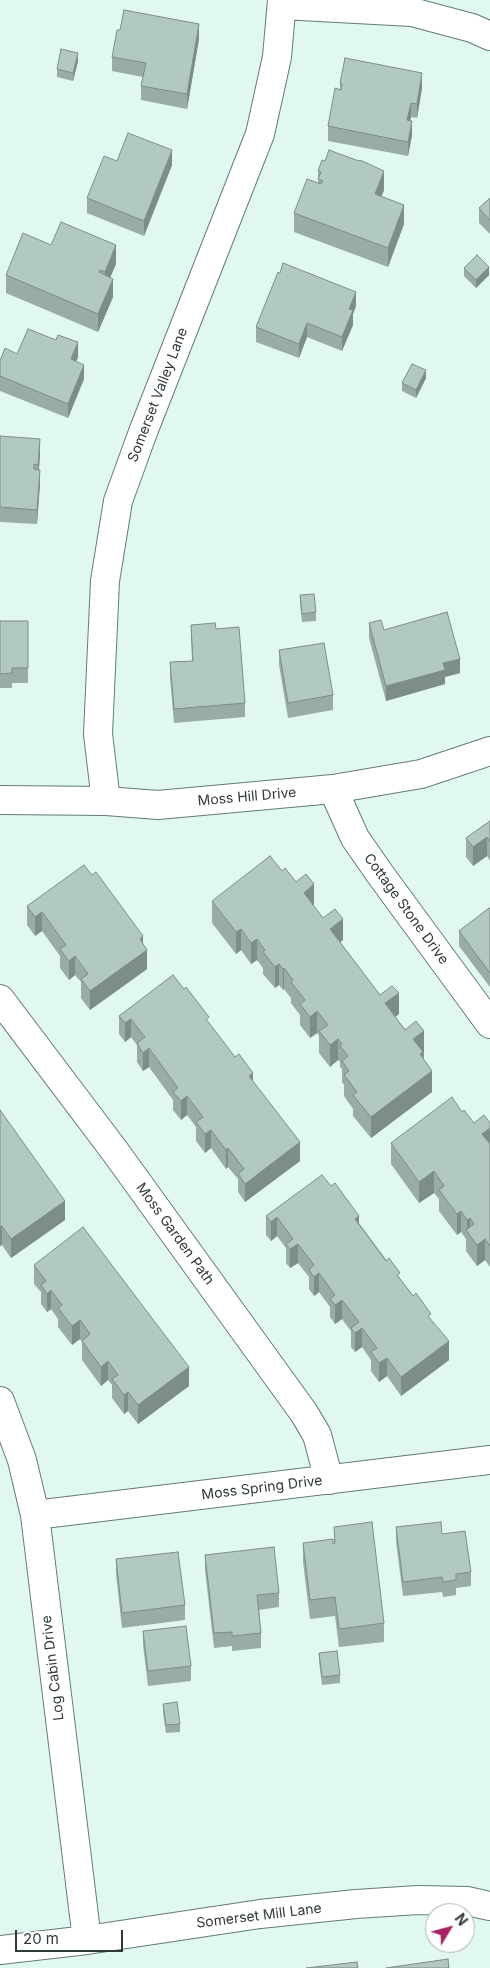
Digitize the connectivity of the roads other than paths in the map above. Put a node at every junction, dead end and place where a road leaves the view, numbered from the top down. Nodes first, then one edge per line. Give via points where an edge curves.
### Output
1 (282, 2) edge
2 (490, 36) edge
3 (490, 751) edge
4 (333, 789) junction
5 (0, 800) edge
6 (106, 801) junction
7 (0, 999) edge
8 (490, 1024) edge
9 (0, 1401) edge
10 (490, 1460) edge
11 (329, 1480) junction
12 (35, 1514) junction
13 (490, 1906) edge
14 (87, 1940) junction
15 (0, 1950) edge

1 - 2 street via 412,12
1 - 6 street, Somerset Valley Lane via 277,57 260,134 118,501 105,581 98,724
3 - 4 street, Moss Hill Drive via 421,774
4 - 6 street, Moss Hill Drive via 158,805
4 - 8 street, Cottage Stone Drive via 355,838
5 - 6 street, Moss Hill Drive
7 - 11 street, Moss Garden Path via 114,1150 304,1413 317,1435
9 - 12 street, Log Cabin Drive via 22,1460
10 - 11 street, Moss Spring Drive
11 - 12 street, Moss Spring Drive
12 - 14 street, Log Cabin Drive
13 - 14 street, Somerset Mill Lane via 467,1901 418,1900 356,1904 260,1914
14 - 15 street, Somerset Mill Lane

